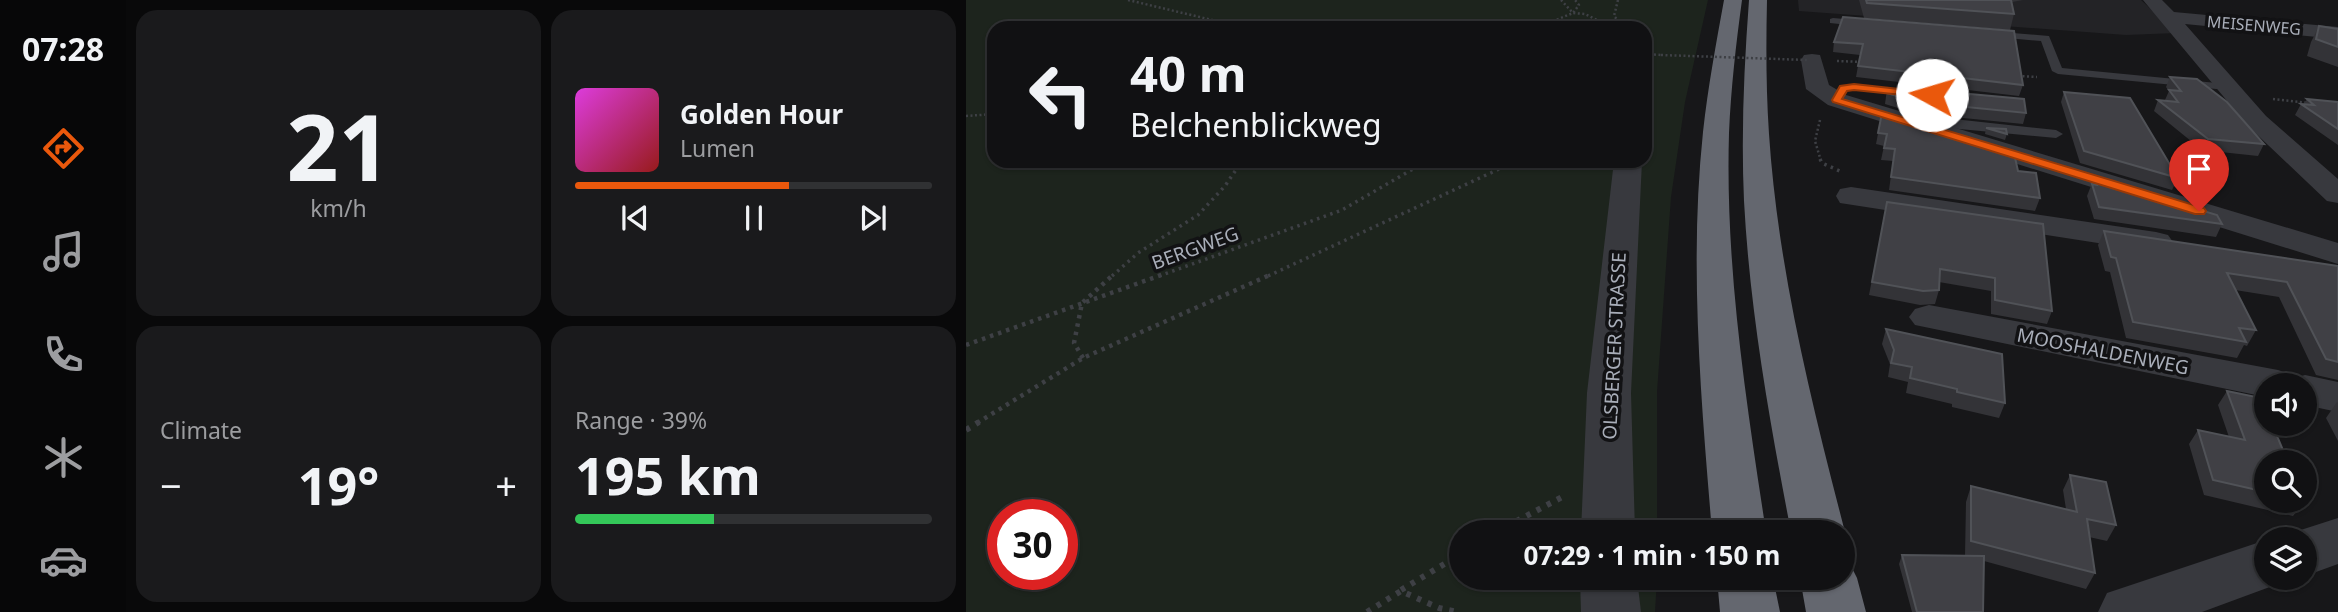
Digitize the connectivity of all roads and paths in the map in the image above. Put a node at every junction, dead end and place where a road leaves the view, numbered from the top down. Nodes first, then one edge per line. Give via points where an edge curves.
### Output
1 (1128, 0) edge
2 (1561, 0) edge
3 (1575, 0) edge
4 (1618, 0) edge
5 (1733, 0) edge
6 (1758, 0) edge
7 (2152, 0) edge
8 (1573, 13) junction
9 (2170, 17) junction
10 (1216, 21) edge
11 (1553, 21) edge
12 (1599, 21) edge
13 (1619, 21) edge
14 (1833, 21) dead end
15 (1880, 25) edge
16 (1977, 33) edge
17 (2338, 33) edge
18 (1652, 54) edge
19 (1809, 60) joint
20 (2227, 87) junction
21 (1880, 90) dead end
22 (2271, 99) dead end
23 (2311, 103) edge
24 (1829, 108) junction
25 (987, 114) edge
26 (966, 116) edge
27 (1906, 120) junction
28 (2056, 134) dead end
29 (1237, 168) edge
30 (1415, 168) edge
31 (1500, 168) edge
32 (1627, 168) edge
33 (2338, 194) edge
34 (1851, 196) joint
35 (2189, 247) edge
36 (2227, 252) edge
37 (2338, 254) edge
38 (2338, 269) edge
39 (1082, 303) junction
40 (1929, 317) dead end
41 (966, 345) edge
42 (1083, 358) junction
43 (2254, 380) edge
44 (2317, 393) edge
45 (2338, 397) edge
46 (966, 430) edge
47 (1606, 483) junction
48 (1519, 520) edge
49 (1608, 520) edge
50 (1737, 520) edge
51 (1815, 520) edge
52 (2338, 541) edge
53 (2317, 548) edge
54 (1449, 561) edge
55 (2254, 568) edge
56 (1610, 590) edge
57 (1746, 590) edge
58 (1831, 590) edge
59 (1401, 591) junction
60 (1367, 612) edge
61 (1458, 612) edge
62 (1611, 612) edge
63 (1749, 612) edge
64 (1836, 612) edge
65 (2128, 612) edge

1 - 10 path
2 - 8 path
3 - 8 path via 1579,5
4 - 13 path via 1614,16
5 - 50 highway via 1717,102 1713,198 1724,414
6 - 51 highway via 1753,103 1758,197 1791,415
7 - 9 street
8 - 11 path
8 - 12 path
9 - 17 street, MEISENWEG
9 - 20 street
14 - 15 lane
16 - 20 lane via 2045,38 2058,71
18 - 19 path, bridge
19 - 24 street
20 - 33 street via 2270,134
21 - 24 street via 1843,89
22 - 23 path
24 - 27 street
24 - 34 path via 1815,130 1815,148 1822,163 1843,172 1854,186
25 - 26 path
27 - 28 lane
27 - 37 street
29 - 39 path via 1198,215 1138,253
30 - 39 path, BERGWEG via 1342,210
31 - 42 path
32 - 47 street, OLSBERGER STRASSE
34 - 35 street
36 - 38 street
39 - 41 path, BERGWEG
39 - 42 path via 1074,343
40 - 43 street, MOOSHALDENWEG
42 - 46 path
44 - 45 street
47 - 48 path via 1577,489
47 - 49 street, OLSBERGER STRASSE
52 - 53 street
54 - 59 path
55 - 65 street
56 - 62 street
57 - 63 highway
58 - 64 highway
59 - 60 path
59 - 61 path

